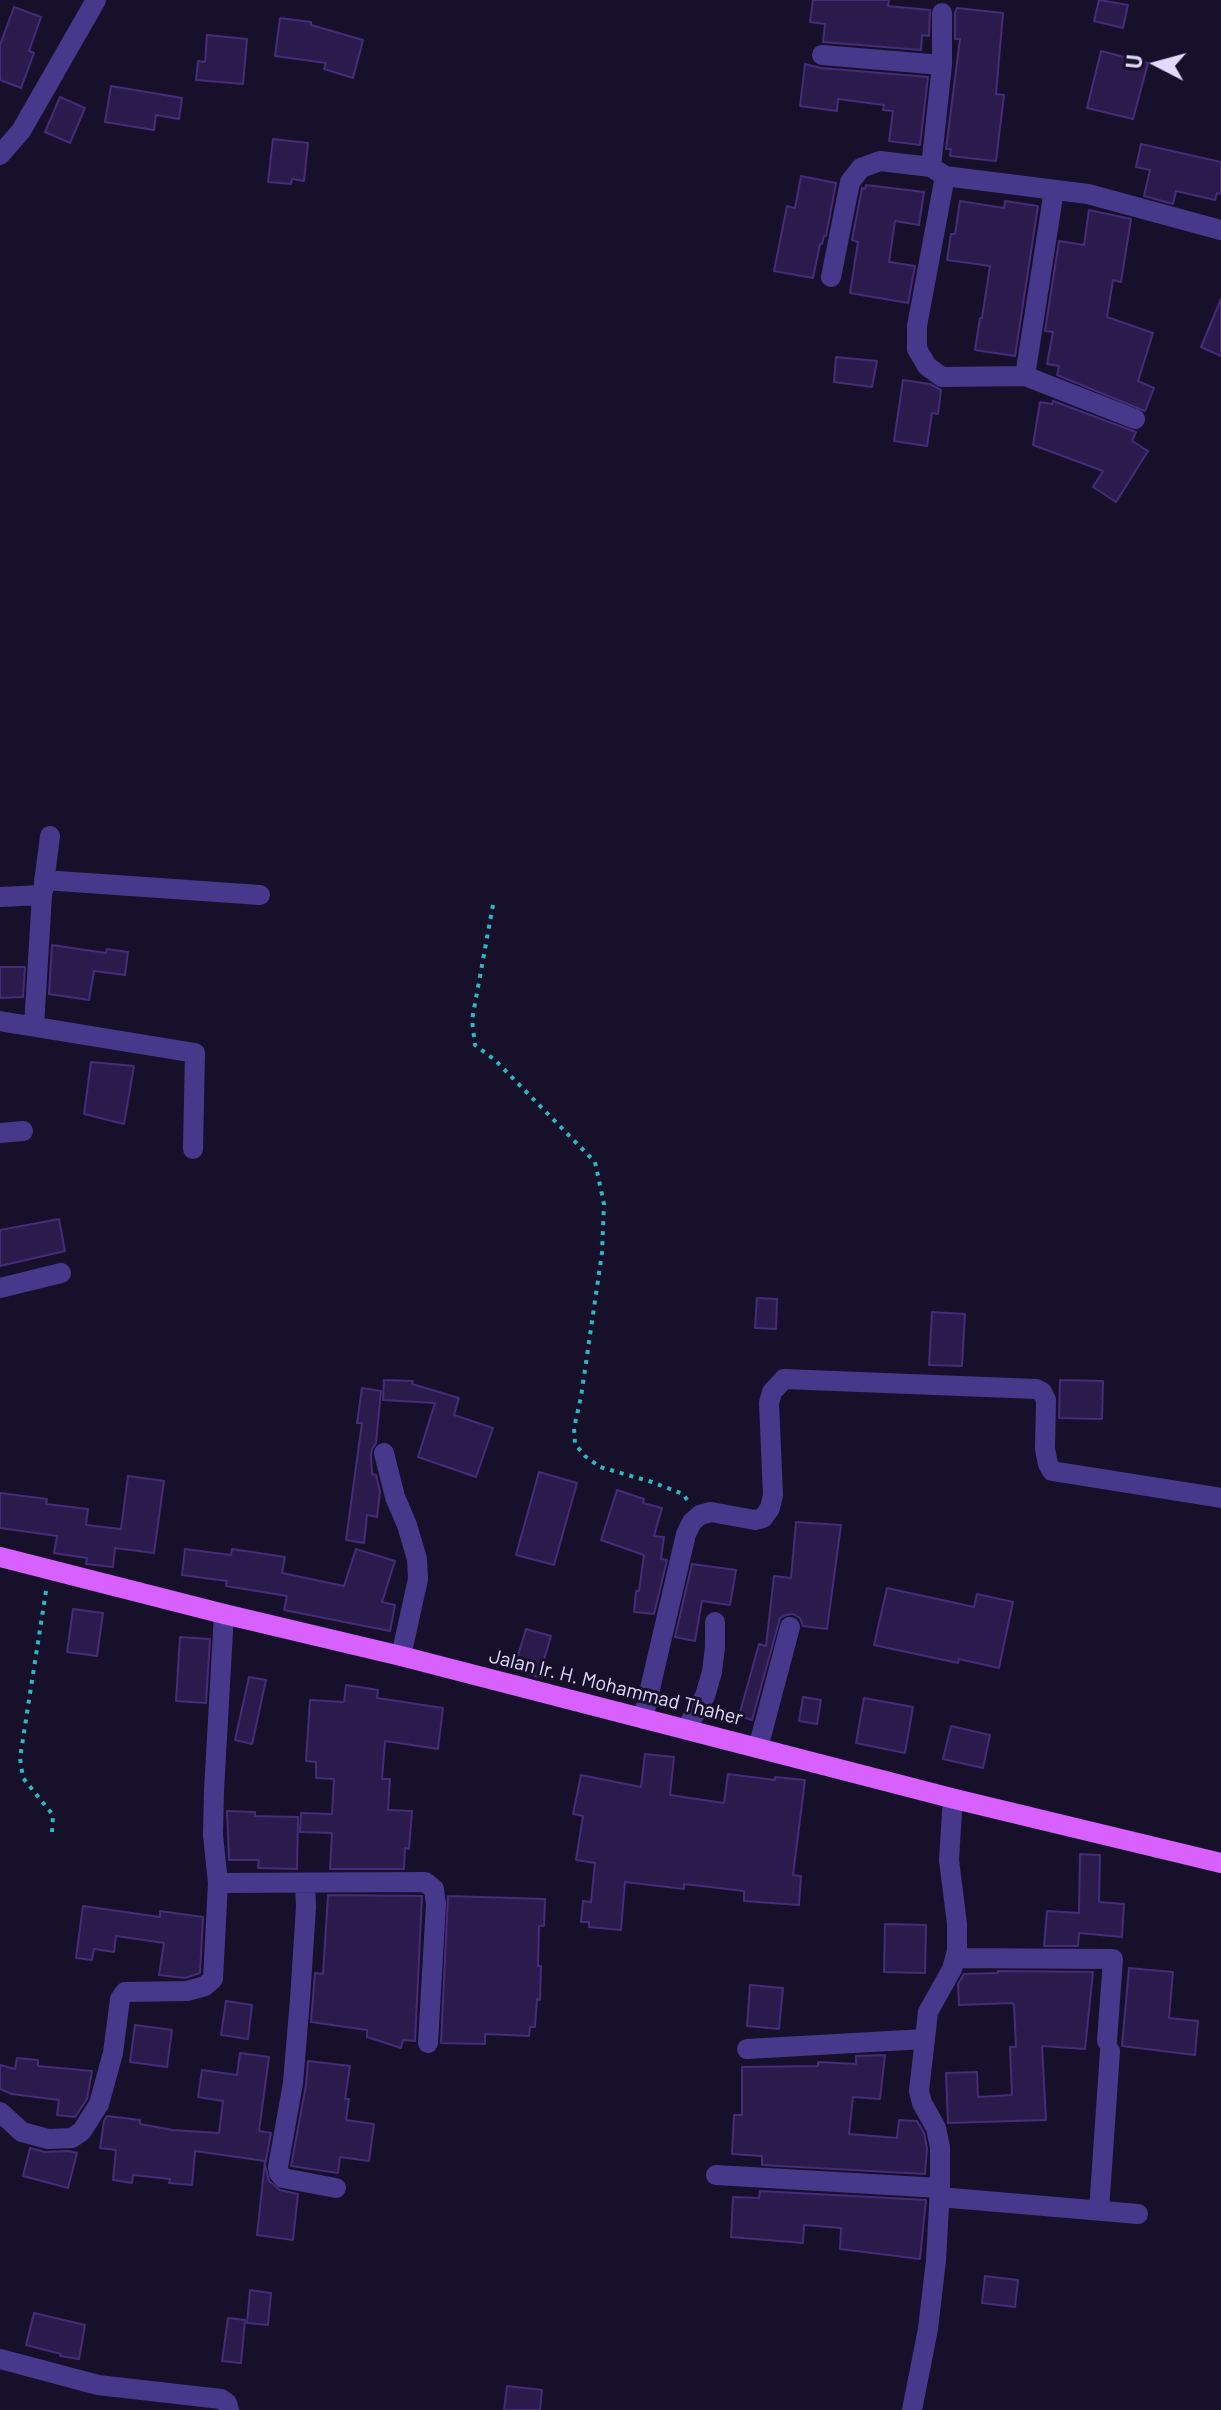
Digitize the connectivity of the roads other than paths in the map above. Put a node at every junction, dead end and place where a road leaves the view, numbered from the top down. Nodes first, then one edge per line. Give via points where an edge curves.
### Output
1 (96, 0) edge
2 (942, 13) dead end
3 (822, 55) dead end
4 (942, 65) junction
5 (0, 155) edge
6 (938, 172) junction
7 (1054, 190) junction
8 (1221, 230) edge
9 (831, 277) dead end
10 (1025, 376) junction
11 (1135, 419) dead end
12 (50, 836) dead end
13 (43, 888) junction
14 (260, 895) dead end
15 (0, 897) edge
16 (0, 1021) edge
17 (34, 1026) junction
18 (23, 1131) dead end
19 (0, 1133) edge
20 (193, 1149) dead end
21 (61, 1273) dead end
22 (0, 1288) edge
23 (384, 1453) dead end
24 (1221, 1498) edge
25 (0, 1557) edge
26 (224, 1614) junction
27 (715, 1622) dead end
28 (790, 1627) dead end
29 (401, 1656) junction
30 (643, 1719) junction
31 (686, 1729) junction
32 (758, 1748) junction
33 (955, 1799) junction
34 (1221, 1863) edge
35 (218, 1883) junction
36 (305, 1883) junction
37 (955, 1958) junction
38 (925, 2039) junction
39 (428, 2043) dead end
40 (747, 2049) dead end
41 (0, 2112) edge
42 (716, 2175) dead end
43 (336, 2188) dead end
44 (940, 2193) junction
45 (1099, 2210) junction
46 (1138, 2214) dead end
47 (0, 2359) edge
48 (229, 2410) edge
49 (912, 2410) edge

1 - 5 street via 21,131
2 - 4 street
3 - 4 street
4 - 6 street
6 - 7 street
6 - 9 street via 880,161 861,168 850,182
6 - 10 street via 917,349 942,377
7 - 8 street via 1117,200
7 - 10 street
10 - 11 street
12 - 13 street
13 - 14 street
13 - 15 street
13 - 17 street
16 - 17 street
17 - 20 street via 195,1053
18 - 19 street
21 - 22 street
23 - 29 street via 417,1559 418,1579
24 - 30 street via 1052,1471 1045,1449 1046,1400 1036,1389 784,1379 769,1403 770,1508 755,1520 711,1512 692,1522
25 - 26 main road, Jalan Ir. H. Mohammad Thaher
26 - 29 main road, Jalan Ir. H. Mohammad Thaher
26 - 35 street via 214,1790
27 - 31 street via 712,1672
28 - 32 street
29 - 30 main road, Jalan Ir. H. Mohammad Thaher
30 - 31 main road, Jalan Ir. H. Mohammad Thaher
31 - 32 main road, Jalan Ir. H. Mohammad Thaher
32 - 33 main road, Jalan Ir. H. Mohammad Thaher
33 - 34 main road, Jalan Ir. H. Mohammad Thaher
33 - 37 street via 949,1860 957,1924
35 - 36 street
35 - 41 street via 213,1979 187,1991 125,1992 99,2104 82,2131 72,2138 48,2139 22,2132
36 - 39 street via 425,1882 434,1889
36 - 43 street via 293,2083 278,2167 283,2178
37 - 38 street via 928,2012
37 - 45 street via 1113,1959
38 - 40 street
38 - 44 street via 919,2091 940,2147
42 - 44 street
44 - 45 street
44 - 49 street via 930,2315
45 - 46 street
47 - 48 street via 98,2385 221,2399

